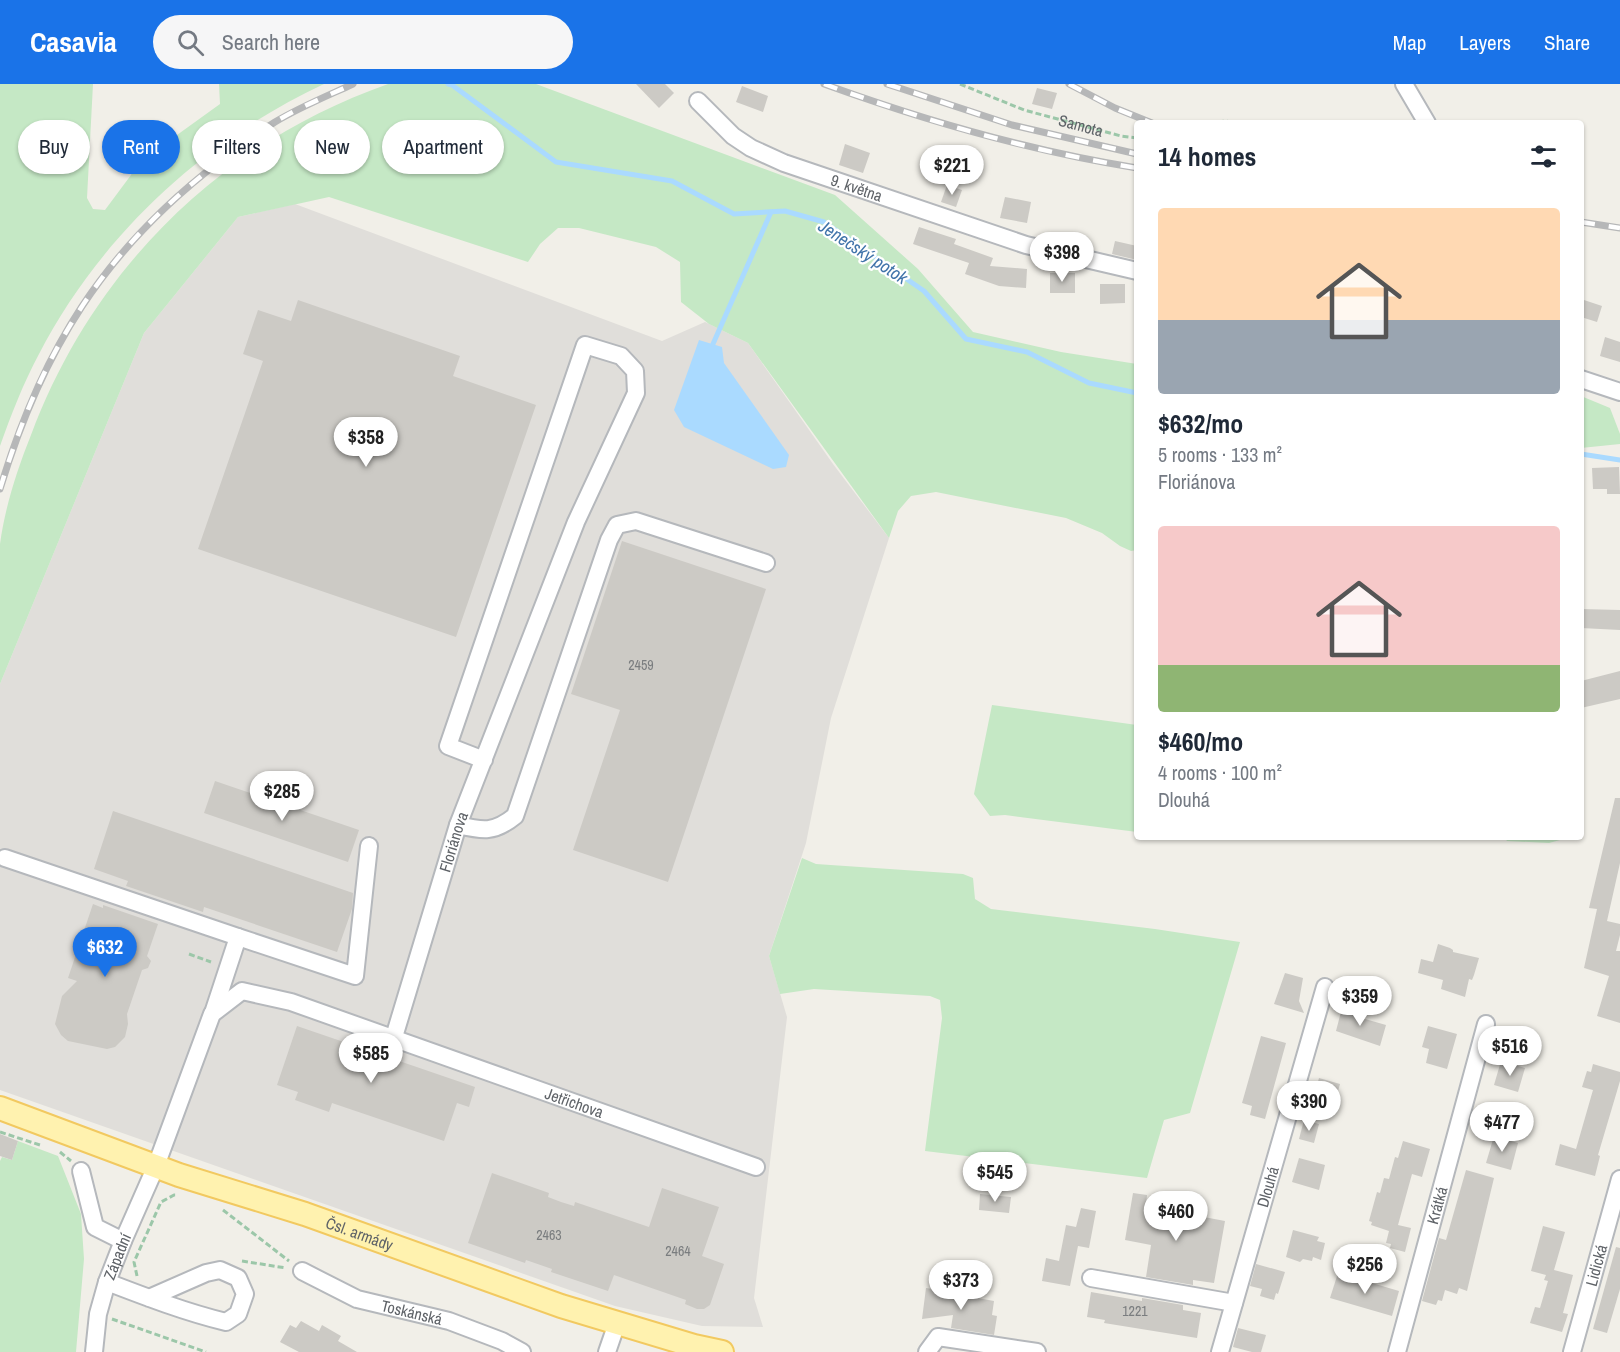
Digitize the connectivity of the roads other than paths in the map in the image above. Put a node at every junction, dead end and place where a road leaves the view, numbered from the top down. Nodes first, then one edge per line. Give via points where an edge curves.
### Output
1 (1404, 84) edge
2 (698, 101) dead end
3 (1425, 120) edge
4 (1134, 271) edge
5 (1584, 380) edge
6 (1620, 392) edge
7 (766, 563) dead end
8 (484, 760) junction
9 (458, 825) junction
10 (369, 846) dead end
11 (5, 858) dead end
12 (238, 937) junction
13 (1325, 987) dead end
14 (213, 1013) junction
15 (1486, 1023) dead end
16 (394, 1037) junction
17 (0, 1108) edge
18 (156, 1166) junction
19 (756, 1167) dead end
20 (81, 1171) road end
21 (1620, 1179) edge
22 (123, 1241) junction
23 (302, 1271) road end
24 (1091, 1278) dead end
25 (107, 1282) junction
26 (149, 1298) junction
27 (1234, 1303) junction
28 (618, 1323) junction
29 (1036, 1351) edge
30 (94, 1352) edge
31 (522, 1352) edge
32 (607, 1352) edge
33 (722, 1352) edge
34 (927, 1352) edge
35 (1220, 1352) edge
36 (1397, 1352) edge
37 (1572, 1352) edge

1 - 3 street
2 - 4 street, 9. května via 733,136 784,163 987,233
5 - 6 street
7 - 9 street via 636,521 617,525 515,816 501,827 481,830
8 - 8 street, Floriánova via 576,522 636,393 635,371 621,356 585,345 448,746
8 - 9 street, Floriánova
9 - 16 street, Floriánova
10 - 12 street via 355,976
11 - 12 street
12 - 14 street
13 - 27 street, Dlouhá
14 - 16 street via 242,992 291,1002
14 - 18 street
15 - 36 street, Krátká
16 - 19 street, Jetřichova
17 - 18 main road, Čsl. armády
18 - 22 street, Západní
18 - 28 main road, Čsl. armády
20 - 22 street via 95,1227
21 - 37 street, Lidická
22 - 25 street, Západní
23 - 31 street, Toskánská via 357,1299 449,1321
24 - 27 street
25 - 26 street
25 - 30 street, Západní via 98,1314
26 - 26 street via 226,1322 238,1314 245,1294 238,1278 220,1270
27 - 35 street, Dlouhá
28 - 32 street
28 - 33 main road, Čsl. armády
29 - 34 street via 939,1337

